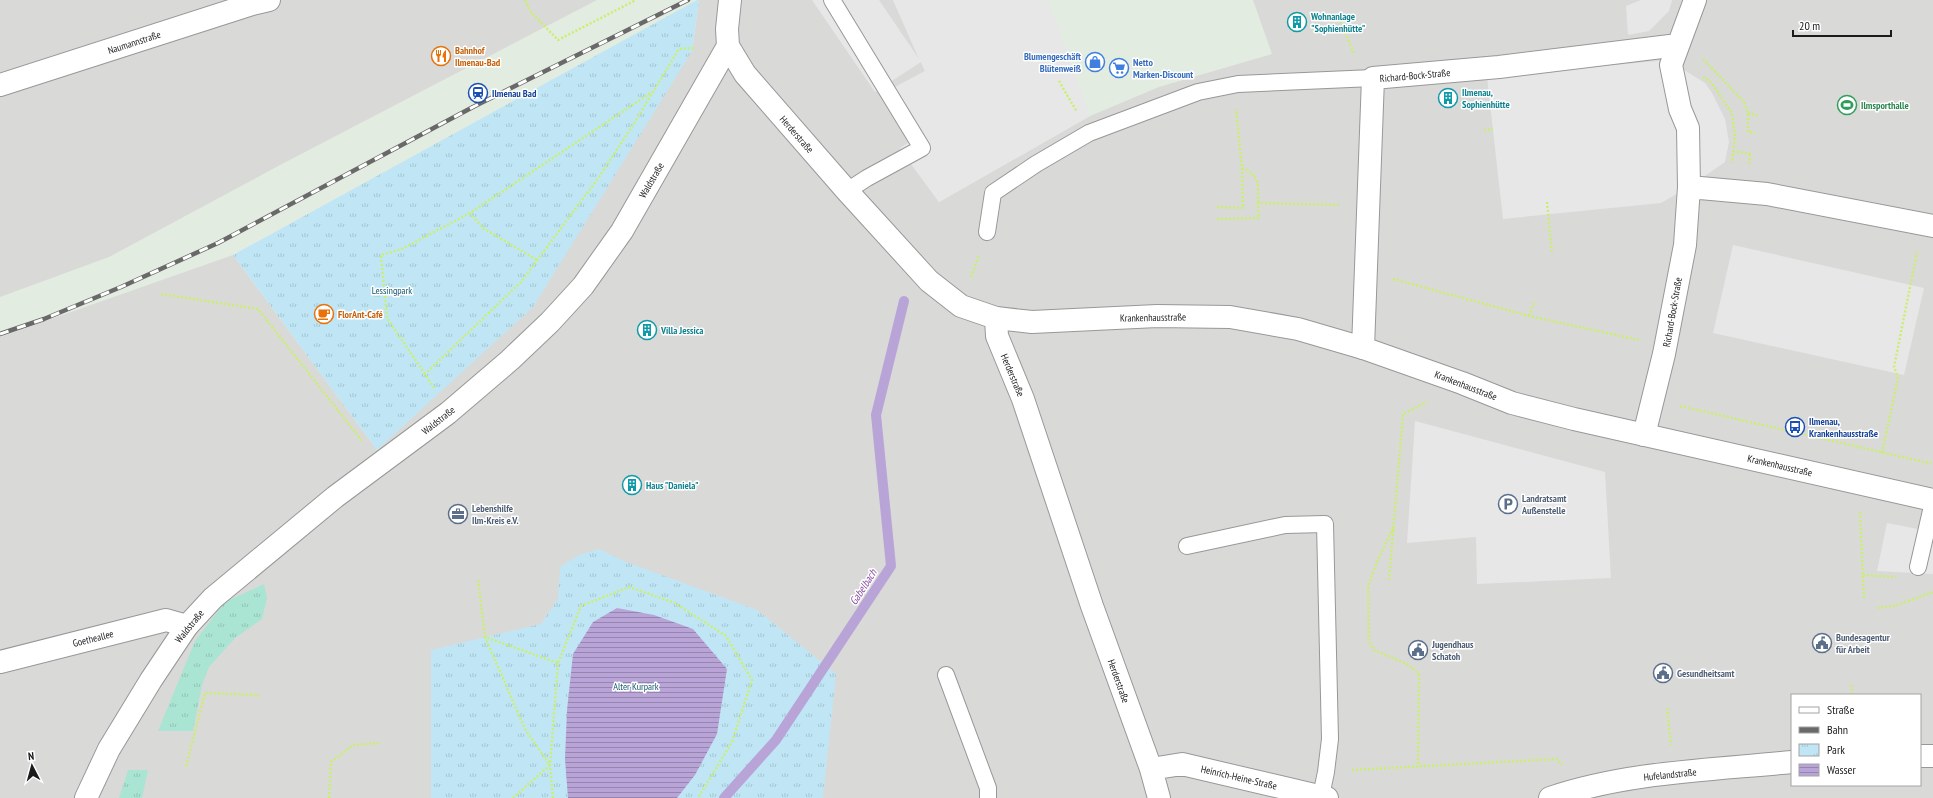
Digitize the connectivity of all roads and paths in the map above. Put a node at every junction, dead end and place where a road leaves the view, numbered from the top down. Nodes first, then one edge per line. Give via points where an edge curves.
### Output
1 (269, 0) edge
2 (525, 0) edge
3 (636, 0) edge
4 (730, 0) edge
5 (832, 0) edge
6 (1695, 0) edge
7 (1338, 14) dead end
8 (1678, 45) junction
9 (728, 46) junction
10 (679, 49) dead end
11 (1671, 65) junction
12 (1368, 78) junction
13 (1059, 81) dead end
14 (0, 85) edge
15 (1234, 85) junction
16 (653, 91) junction
17 (1748, 113) junction
18 (1759, 116) dead end
19 (1493, 129) dead end
20 (1484, 130) dead end
21 (1089, 133) junction
22 (1755, 133) dead end
23 (1733, 151) junction
24 (1749, 164) dead end
25 (1242, 168) junction
26 (1689, 187) junction
27 (1728, 190) junction
28 (847, 191) junction
29 (1547, 202) dead end
30 (1258, 203) junction
31 (1369, 205) junction
32 (1217, 207) dead end
33 (470, 213) junction
34 (1217, 219) dead end
35 (1928, 225) edge
36 (987, 232) joint
37 (1552, 254) dead end
38 (536, 260) junction
39 (1366, 271) junction
40 (161, 294) dead end
41 (1534, 302) dead end
42 (961, 306) junction
43 (1528, 316) junction
44 (996, 318) junction
45 (1644, 341) dead end
46 (1363, 348) junction
47 (425, 374) junction
48 (1462, 383) junction
49 (1653, 400) junction
50 (448, 413) junction
51 (1644, 435) junction
52 (1882, 453) junction
53 (380, 464) junction
54 (1933, 464) edge
55 (1859, 483) junction
56 (1933, 501) edge
57 (1393, 528) junction
58 (1187, 546) dead end
59 (1918, 567) dead end
60 (478, 580) dead end
61 (1388, 580) dead end
62 (1933, 592) edge
63 (1864, 600) dead end
64 (1877, 608) dead end
65 (187, 626) junction
66 (485, 637) junction
67 (0, 662) edge
68 (558, 663) junction
69 (946, 675) dead end
70 (1851, 685) dead end
71 (1852, 694) edge
72 (258, 697) dead end
73 (1667, 708) dead end
74 (379, 743) dead end
75 (1921, 756) edge
76 (1933, 756) edge
77 (1791, 762) edge
78 (550, 765) junction
79 (186, 766) dead end
80 (1418, 767) junction
81 (1151, 769) junction
82 (1326, 772) junction
83 (1673, 773) junction
84 (1579, 788) junction
85 (1156, 797) edge
86 (1324, 797) edge
87 (86, 798) edge
88 (329, 798) edge
89 (513, 798) edge
90 (553, 798) edge
91 (698, 798) edge
92 (988, 798) edge
93 (1550, 798) edge

1 - 14 street, Naumannstraße
2 - 3 path via 530,11 558,40
4 - 9 street
5 - 28 lane via 922,148
6 - 8 street
7 - 12 path
8 - 11 street
8 - 12 street, Richard-Bock-Straße via 1499,67
8 - 17 path via 1695,51 1744,102
9 - 28 street, Herderstraße via 745,74
9 - 50 street, Waldstraße via 622,231 583,286 510,360
10 - 16 path
11 - 23 path via 1695,71 1711,82 1732,113 1735,138
11 - 26 street, Richard-Bock-Straße via 1680,108 1688,128
12 - 15 lane
12 - 31 street, Richard-Bock-Straße
13 - 21 path
15 - 21 lane via 1198,92
15 - 25 path
16 - 33 path
16 - 38 path via 599,177
17 - 18 path
17 - 22 path via 1748,132
19 - 20 path
21 - 36 lane via 993,193
23 - 24 path via 1750,153
23 - 27 path
25 - 30 path via 1251,172 1258,181
25 - 32 path via 1243,208
26 - 27 street
26 - 49 street, Richard-Bock-Straße via 1685,245
27 - 35 street via 1767,194
28 - 42 street, Herderstraße via 929,281
29 - 37 path
30 - 31 path
30 - 34 path via 1259,218
31 - 39 street, Richard-Bock-Straße
33 - 38 path via 483,228
33 - 47 path via 402,249 381,255 387,318
35 - 52 path via 1894,367 1898,378
36 - 42 path
38 - 47 path via 521,282
39 - 43 path
39 - 46 street, Richard-Bock-Straße
40 - 53 path via 258,309
41 - 43 path
42 - 44 street, Herderstraße
43 - 45 path
44 - 46 street, Krankenhausstraße via 1032,322 1158,316 1230,317 1298,329
44 - 81 street, Herderstraße via 997,336 1023,399 1092,606
46 - 48 street, Krankenhausstraße
47 - 50 path
48 - 51 street, Krankenhausstraße via 1512,403
48 - 57 path via 1403,414
49 - 51 street, Richard-Bock-Straße
49 - 52 path
50 - 53 street, Waldstraße
51 - 55 street, Krankenhausstraße
52 - 54 path
53 - 65 street, Waldstraße via 250,567
55 - 56 street, Krankenhausstraße
55 - 63 path
56 - 59 lane
57 - 61 path
57 - 80 path via 1368,586 1369,642 1374,650 1407,664 1419,674
58 - 82 lane via 1285,525 1326,524 1330,739
60 - 66 path
62 - 64 path via 1894,606
65 - 67 street, Goetheallee via 166,620
65 - 87 street, Waldstraße via 109,749
66 - 68 path
66 - 78 path via 524,729
68 - 78 path
68 - 91 path via 581,606 629,587 675,603 726,636 752,680 732,742
69 - 92 lane via 988,788
70 - 71 path
72 - 79 path via 205,693
73 - 83 path
74 - 88 path via 353,745 331,762
75 - 76 street
77 - 83 street, Hufelandstraße
78 - 89 path
78 - 90 path
80 - 82 path
80 - 84 path via 1557,759
81 - 85 street, Herderstraße
81 - 86 street, Heinrich-Heine-Straße via 1182,764
82 - 86 lane
83 - 84 street, Hufelandstraße
84 - 93 street, Hufelandstraße

